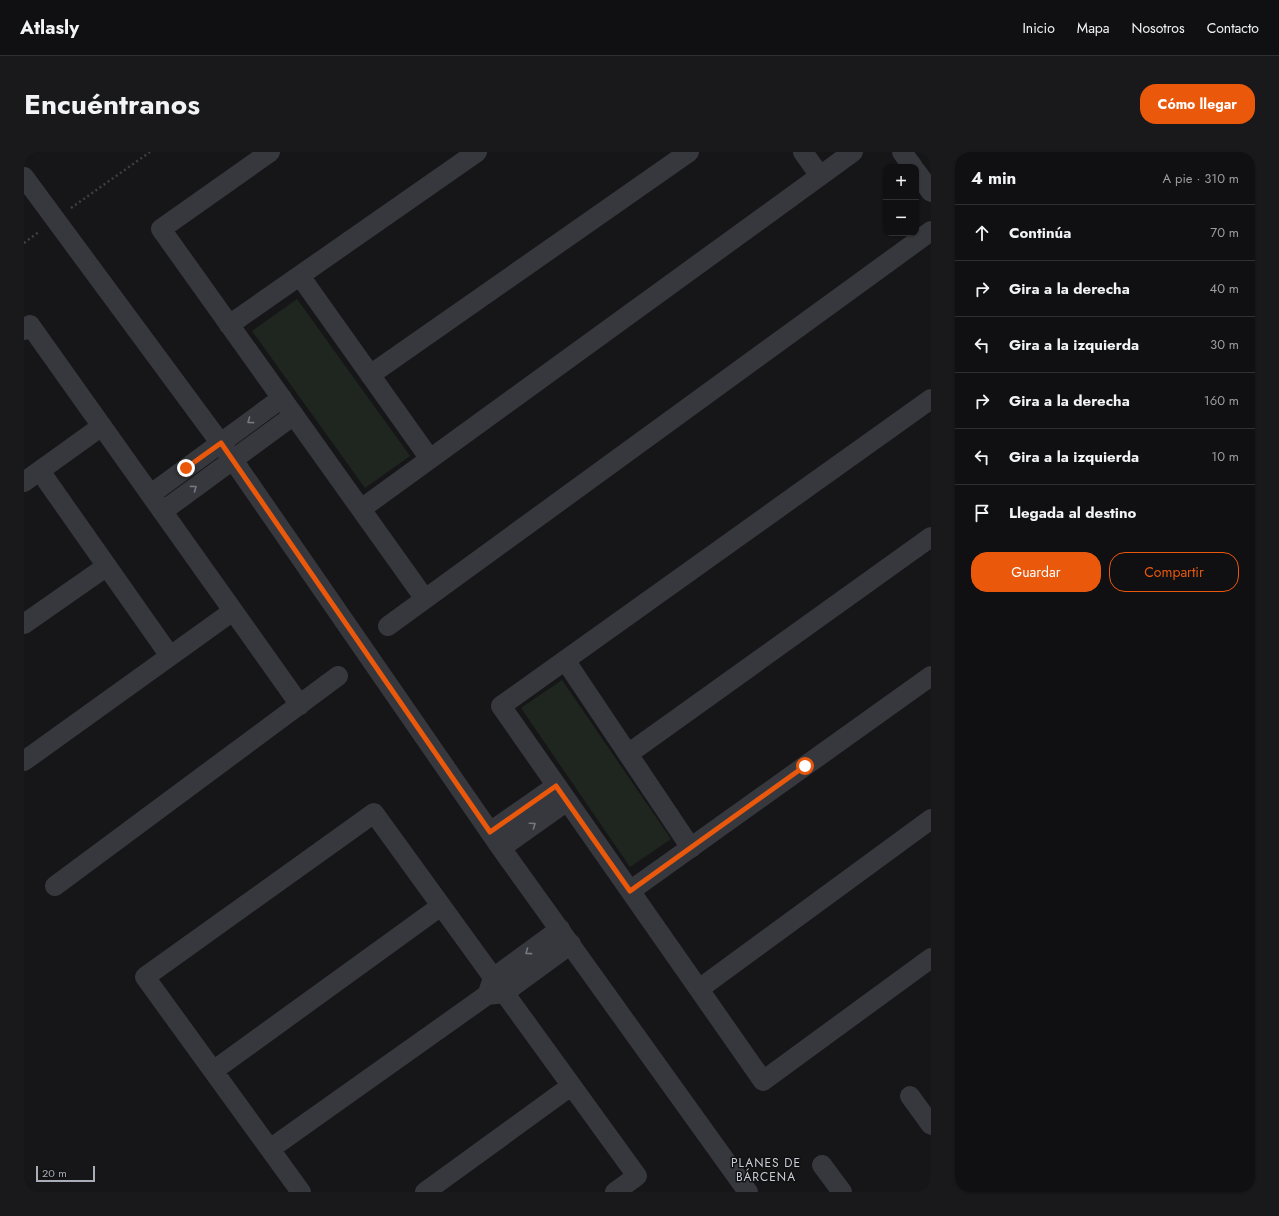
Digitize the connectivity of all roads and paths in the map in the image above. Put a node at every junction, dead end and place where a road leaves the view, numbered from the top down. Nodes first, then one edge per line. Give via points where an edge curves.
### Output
1 (150, 152) edge
2 (270, 152) edge
3 (477, 152) edge
4 (689, 152) edge
5 (803, 152) edge
6 (853, 152) edge
7 (902, 152) edge
8 (911, 164) edge
9 (919, 175) edge
10 (820, 176) junction
11 (24, 177) edge
12 (931, 192) edge
13 (68, 211) dead end
14 (43, 229) dead end
15 (931, 231) edge
16 (24, 243) edge
17 (300, 276) junction
18 (229, 325) junction
19 (24, 330) edge
20 (370, 375) junction
21 (282, 398) junction
22 (931, 399) edge
23 (294, 415) junction
24 (102, 426) junction
25 (221, 443) junction
26 (430, 459) junction
27 (233, 460) junction
28 (32, 477) edge
29 (151, 494) junction
30 (361, 509) junction
31 (163, 511) junction
32 (931, 536) edge
33 (107, 566) junction
34 (425, 599) junction
35 (233, 611) junction
36 (24, 624) edge
37 (388, 626) dead end
38 (170, 656) junction
39 (565, 660) junction
40 (338, 676) dead end
41 (931, 676) edge
42 (300, 705) junction
43 (628, 754) junction
44 (24, 761) edge
45 (562, 793) junction
46 (931, 819) edge
47 (496, 840) junction
48 (691, 848) junction
49 (55, 886) dead end
50 (630, 891) junction
51 (441, 906) junction
52 (565, 937) junction
53 (931, 958) edge
54 (699, 988) junction
55 (495, 989) junction
56 (213, 1071) junction
57 (571, 1086) junction
58 (910, 1096) dead end
59 (931, 1125) edge
60 (270, 1149) junction
61 (822, 1165) dead end
62 (300, 1192) edge
63 (425, 1192) edge
64 (615, 1192) edge
65 (748, 1192) edge
66 (842, 1192) edge

1 - 13 path
2 - 18 street via 160,229
3 - 17 street
4 - 20 street
5 - 10 street
6 - 10 street
7 - 8 street
9 - 12 street
10 - 26 street
11 - 25 street
14 - 16 path
15 - 34 street
17 - 18 street
17 - 20 street
18 - 21 street
19 - 24 street via 30,325
20 - 26 street
21 - 23 street
21 -> 25 street
22 - 39 street
23 - 27 street
23 - 30 street
24 - 28 street
24 - 29 street
25 - 27 street
25 - 29 street
26 - 30 street
31 -> 27 street
27 - 47 street
28 - 33 street
29 - 31 street
30 - 34 street
31 - 35 street
32 - 43 street
33 - 36 street
33 - 38 street
34 - 37 street
35 - 38 street
35 - 42 street
38 - 44 street
39 - 43 street
39 - 45 street via 501,706
40 - 42 street
41 - 48 street
42 - 49 street
43 - 48 street
45 - 47 street
45 - 50 street
46 - 54 street
47 - 52 street
48 - 50 street
50 - 54 street
51 - 55 street
51 - 56 street
51 - 56 street via 374,813 145,977
52 - 55 street
52 - 65 street
53 - 54 street via 764,1081
55 - 57 street
55 - 60 street
56 - 60 street
57 - 63 street
57 - 64 street via 637,1176
58 - 59 street
60 - 62 street
61 - 66 street

